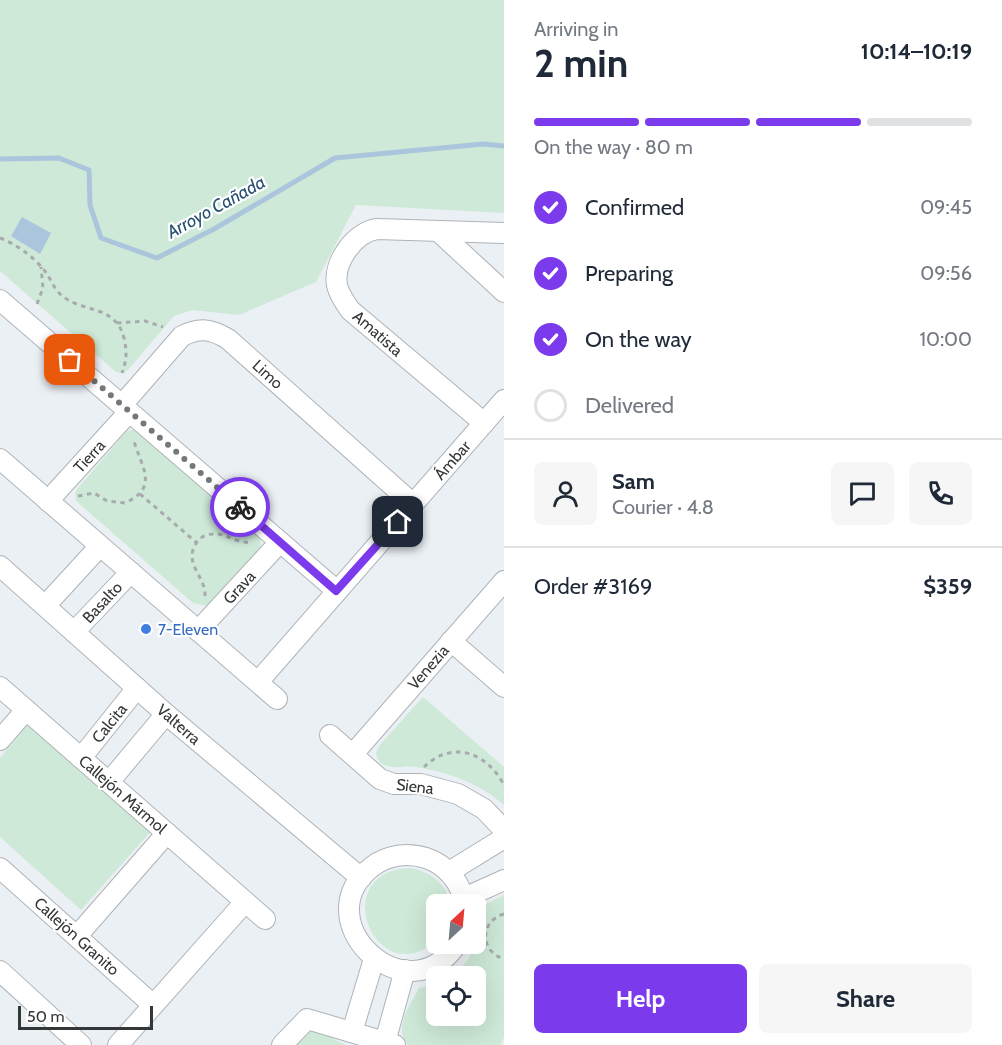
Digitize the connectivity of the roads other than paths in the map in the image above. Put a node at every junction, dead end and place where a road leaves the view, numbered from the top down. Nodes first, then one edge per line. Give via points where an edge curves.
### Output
1 (438, 231) junction
2 (504, 233) edge
3 (504, 292) edge
4 (0, 300) edge
5 (504, 400) edge
6 (126, 409) junction
7 (484, 423) junction
8 (0, 459) edge
9 (48, 501) junction
10 (413, 504) junction
11 (280, 542) junction
12 (100, 546) junction
13 (0, 566) edge
14 (130, 572) junction
15 (504, 581) edge
16 (336, 591) junction
17 (45, 606) junction
18 (198, 631) junction
19 (74, 632) junction
20 (451, 641) junction
21 (258, 682) junction
22 (0, 687) edge
23 (504, 687) edge
24 (137, 688) junction
25 (277, 699) dead end
26 (26, 710) junction
27 (166, 714) junction
28 (330, 735) dead end
29 (0, 740) edge
30 (353, 754) junction
31 (81, 758) junction
32 (109, 782) junction
33 (504, 830) edge
34 (167, 833) junction
35 (504, 838) edge
36 (0, 868) edge
37 (449, 872) junction
38 (361, 878) junction
39 (504, 880) edge
40 (462, 894) edge
41 (477, 894) edge
42 (245, 902) junction
43 (265, 919) dead end
44 (76, 936) junction
45 (449, 954) edge
46 (374, 959) junction
47 (405, 970) junction
48 (0, 971) edge
49 (153, 1005) junction
50 (352, 1032) junction
51 (390, 1043) edge
52 (81, 1045) edge
53 (118, 1045) edge
54 (282, 1045) edge

1 - 2 street
1 - 3 street
1 - 7 street, Amatista via 366,231 340,264 340,295 350,310
4 - 6 street
5 - 7 street, Ámbar
6 - 9 street, Tierra
6 - 10 street, Limo via 182,336 208,329 228,339
6 - 11 street
7 - 10 street, Ámbar
8 - 9 street
9 - 12 street
10 - 16 street, Ámbar
11 - 16 street
11 - 18 street, Grava
12 - 14 street
12 - 17 street
13 - 17 street, Valterra
14 - 18 street
14 - 19 street, Basalto
15 - 20 street, Venezia
16 - 21 street, Ámbar
17 - 19 street, Valterra
18 - 21 street
19 - 24 street, Valterra
20 - 23 street
20 - 30 street, Venezia
21 - 25 street
22 - 26 street, Callejón Mármol
24 - 27 street, Valterra
24 - 31 street, Calcita
26 - 29 street
26 - 31 street, Callejón Mármol
27 - 32 street
27 - 38 street, Valterra
28 - 30 street, Siena
30 - 33 street, Siena via 380,779 458,794 484,809
31 - 32 street, Callejón Mármol
32 - 34 street, Callejón Mármol
34 - 42 street, Callejón Mármol
34 - 44 street
35 - 37 street
36 - 44 street, Callejón Granito
37 - 38 street via 423,857 404,855 384,860
37 - 40 street
38 - 46 street via 350,906 352,926 360,945
39 - 41 street
42 - 43 street, Callejón Mármol
42 - 49 street
44 - 49 street, Callejón Granito
45 - 47 street via 432,965
46 - 47 street
46 - 50 street
47 - 51 street
48 - 52 street
49 - 53 street
50 - 51 street
50 - 54 street via 306,1019

